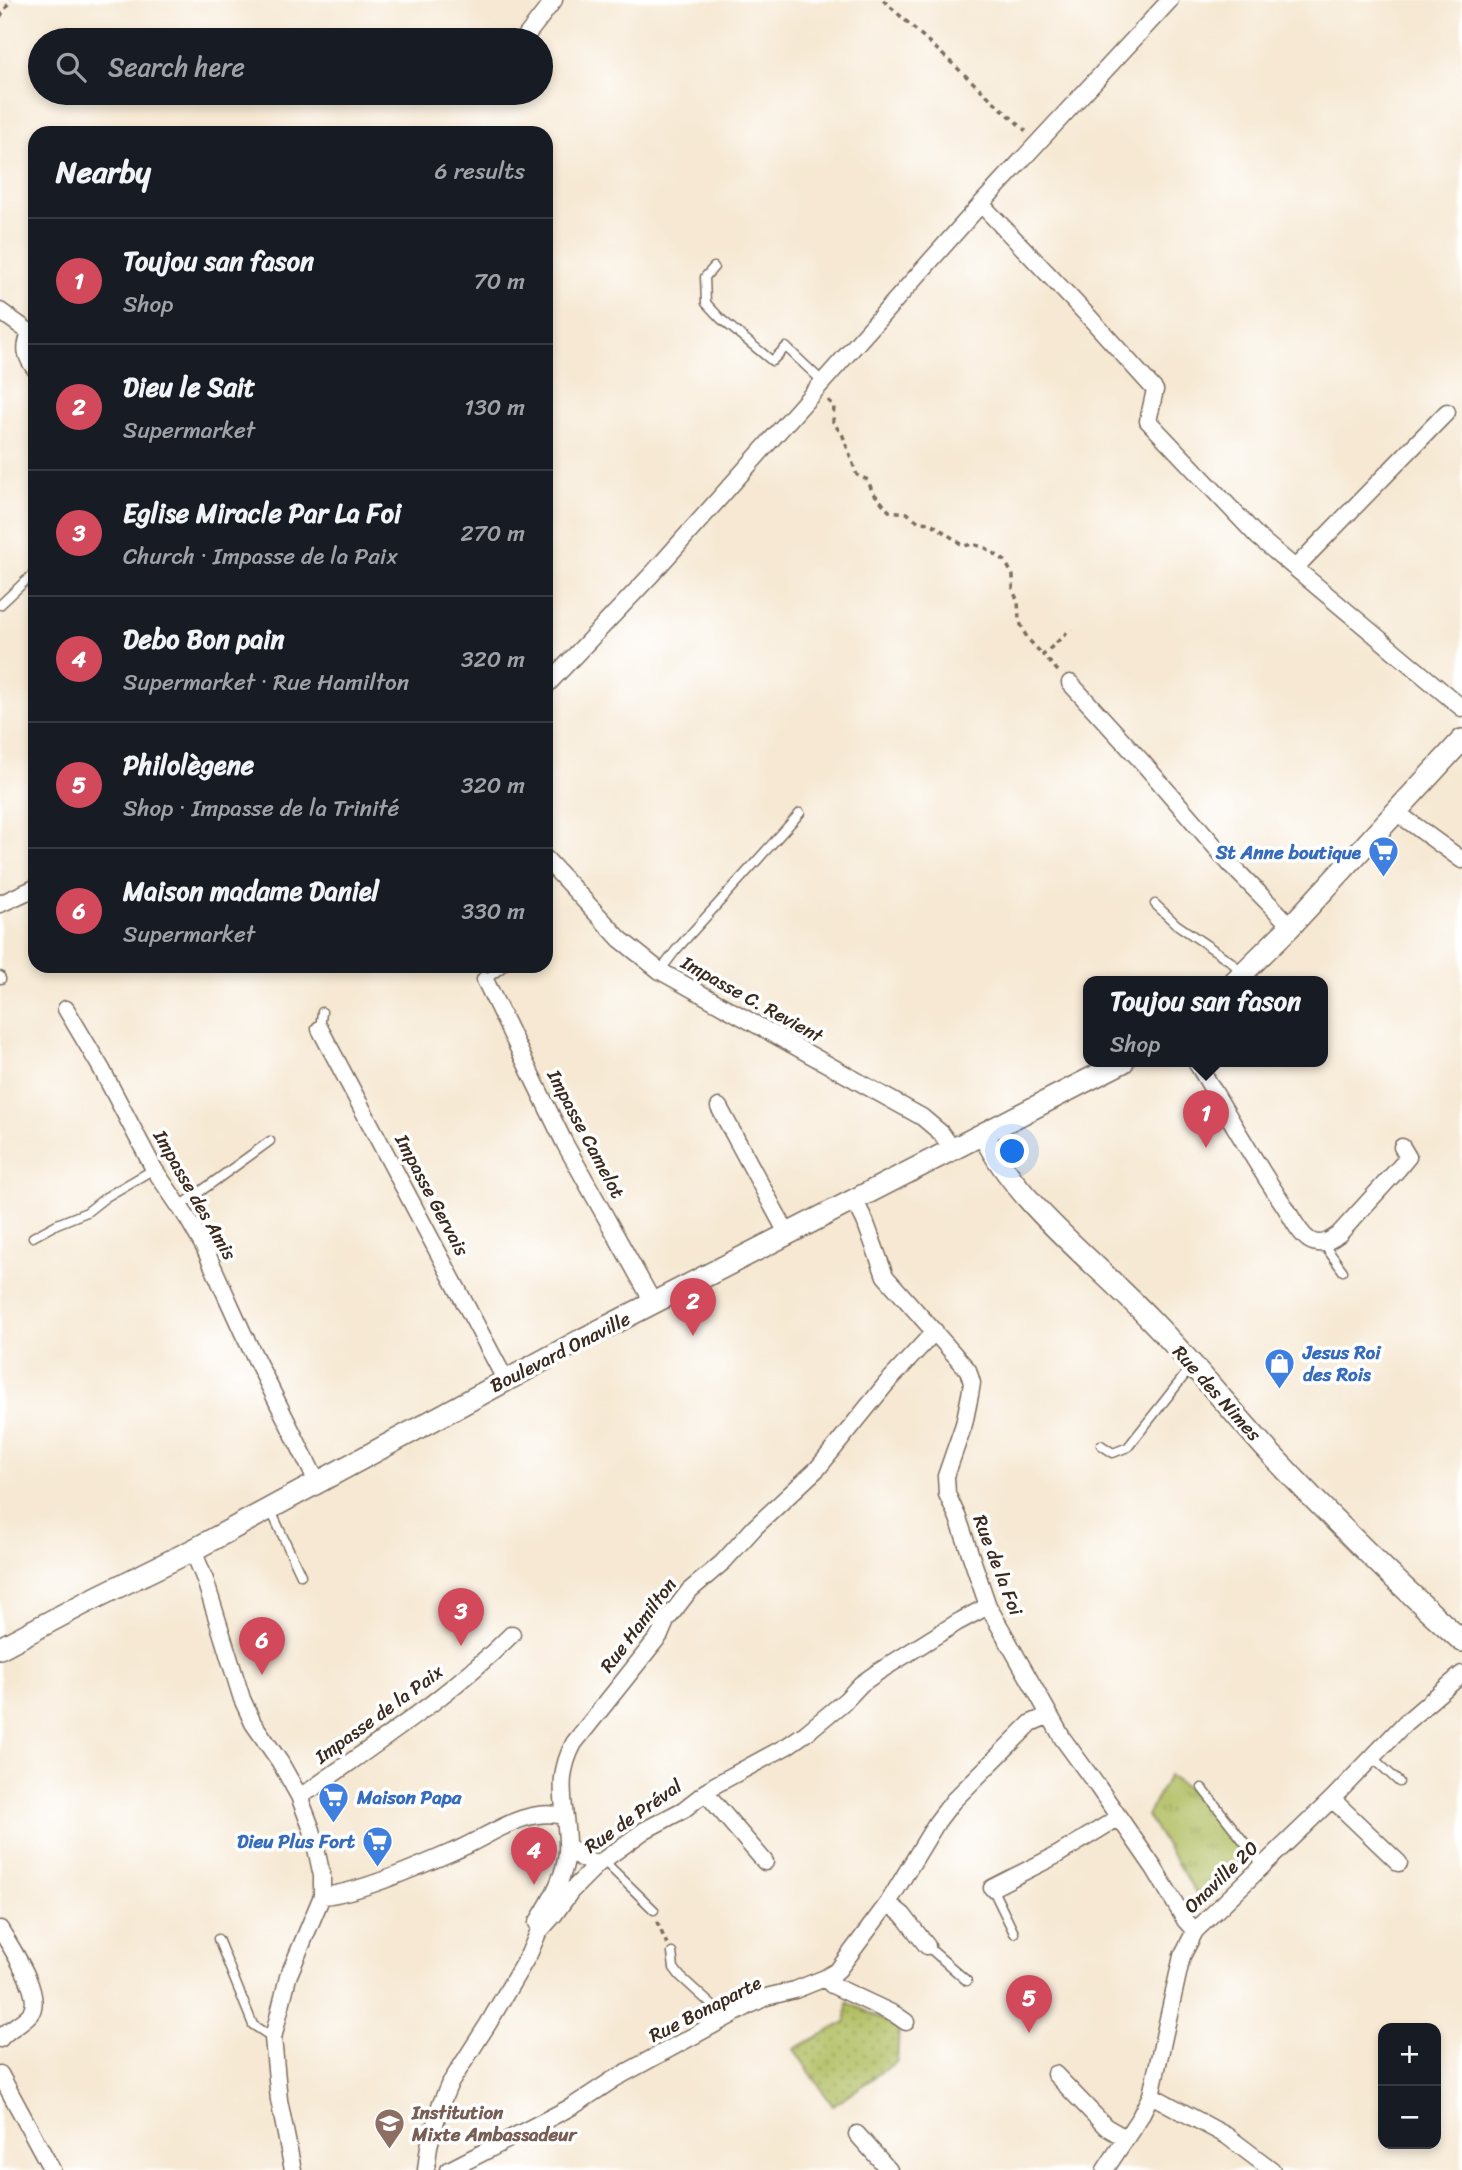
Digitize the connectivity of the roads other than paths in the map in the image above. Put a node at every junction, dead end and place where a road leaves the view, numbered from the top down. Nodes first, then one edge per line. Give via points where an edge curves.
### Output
1 (554, 0) edge
2 (1170, 0) edge
3 (532, 28) edge
4 (981, 204) junction
5 (714, 267) dead end
6 (0, 311) edge
7 (28, 331) edge
8 (28, 341) edge
9 (28, 360) edge
10 (821, 385) junction
11 (1447, 412) dead end
12 (1295, 568) junction
13 (28, 579) edge
14 (0, 605) edge
15 (553, 678) edge
16 (1070, 683) road end
17 (1462, 708) edge
18 (1462, 740) edge
19 (1396, 812) junction
20 (800, 813) dead end
21 (1462, 860) edge
22 (553, 867) edge
23 (28, 891) edge
24 (0, 904) edge
25 (1155, 904) dead end
26 (1291, 926) junction
27 (660, 971) junction
28 (494, 973) edge
29 (1238, 976) edge
30 (1241, 976) edge
31 (485, 980) joint
32 (66, 1009) dead end
33 (322, 1012) dead end
34 (320, 1029) joint
35 (1113, 1067) edge
36 (1199, 1067) edge
37 (719, 1107) dead end
38 (984, 1135) junction
39 (270, 1141) dead end
40 (1402, 1147) dead end
41 (954, 1151) junction
42 (154, 1169) junction
43 (855, 1201) junction
44 (179, 1207) junction
45 (788, 1235) junction
46 (33, 1237) dead end
47 (1322, 1242) junction
48 (1343, 1270) dead end
49 (654, 1304) junction
50 (934, 1331) junction
51 (1192, 1366) junction
52 (506, 1381) junction
53 (1101, 1446) dead end
54 (317, 1482) junction
55 (270, 1507) junction
56 (192, 1550) junction
57 (301, 1575) dead end
58 (988, 1606) junction
59 (512, 1634) dead end
60 (1462, 1641) edge
61 (0, 1648) edge
62 (1462, 1674) edge
63 (1049, 1715) junction
64 (1372, 1757) junction
65 (1399, 1782) dead end
66 (1202, 1788) dead end
67 (705, 1792) junction
68 (299, 1796) junction
69 (1332, 1799) junction
70 (564, 1816) junction
71 (1118, 1818) junction
72 (568, 1845) junction
73 (765, 1861) dead end
74 (565, 1862) junction
75 (1399, 1863) dead end
76 (597, 1866) junction
77 (1263, 1866) junction
78 (992, 1888) joint
79 (322, 1896) junction
80 (888, 1903) junction
81 (654, 1910) road end
82 (0, 1929) edge
83 (1195, 1931) junction
84 (538, 1933) junction
85 (1014, 1933) dead end
86 (218, 1939) dead end
87 (927, 1946) joint
88 (672, 1953) road end
89 (825, 1978) junction
90 (967, 1981) dead end
91 (727, 2018) junction
92 (906, 2022) dead end
93 (273, 2038) junction
94 (0, 2039) edge
95 (0, 2074) edge
96 (1055, 2074) dead end
97 (1151, 2095) junction
98 (857, 2134) dead end
99 (1125, 2138) junction
100 (52, 2170) edge
101 (293, 2170) edge
102 (426, 2170) edge
103 (449, 2170) edge
104 (889, 2170) edge
105 (1105, 2170) edge
106 (1272, 2170) edge

1 - 3 street
2 - 4 street
4 - 10 street
4 - 12 street via 1155,390 1148,421 1258,537
5 - 10 lane via 705,277 706,303 772,361 786,347
6 - 7 street
8 - 9 street
10 - 15 street
11 - 12 street
12 - 17 street
13 - 14 lane
16 - 26 street
18 - 19 street
19 - 21 street
19 - 26 street
20 - 27 lane
22 - 27 street, Impasse C. Revient via 620,939
23 - 24 street
25 - 29 lane via 1230,961
26 - 30 street
27 - 41 street, Impasse C. Revient via 922,1116
28 - 31 lane
31 - 49 street, Impasse Camelot via 565,1144
32 - 42 street, Impasse des Amis
33 - 34 lane
34 - 52 street, Impasse Gervais
35 - 38 street, Boulevard Onaville
36 - 47 street via 1298,1228 1308,1239
37 - 45 street
38 - 41 street, Boulevard Onaville
38 - 51 street, Rue des Nimes via 994,1156 1049,1219
39 - 44 lane
40 - 47 street via 1408,1157 1399,1168 1339,1234
41 - 43 street, Boulevard Onaville
42 - 44 street, Impasse des Amis
42 - 46 lane via 87,1212
43 - 45 street, Boulevard Onaville
43 - 50 street, Rue de la Foi via 885,1276
44 - 54 street, Impasse des Amis via 204,1248
45 - 49 street, Boulevard Onaville
47 - 48 lane
49 - 52 street, Boulevard Onaville
50 - 58 street, Rue de la Foi via 968,1370 972,1383 946,1485
50 - 70 street, Rue Hamilton via 818,1468 678,1604 660,1635 565,1759
51 - 53 lane via 1128,1447 1113,1453
51 - 60 street, Rue des Nimes via 1286,1469
52 - 54 street, Boulevard Onaville
54 - 55 street, Boulevard Onaville
55 - 56 street, Boulevard Onaville
55 - 57 lane
56 - 61 street, Boulevard Onaville
56 - 68 street via 242,1699
58 - 63 street, Rue de la Foi
58 - 67 street, Rue de Préval via 861,1684 787,1746
59 - 68 street, Impasse de la Paix via 440,1698
62 - 64 street, Onaville 20
63 - 71 street, Rue de la Foi
63 - 80 street, Rue Bonaparte via 1031,1723 953,1801
64 - 65 lane
64 - 69 street, Onaville 20
66 - 77 lane
67 - 73 street
67 - 76 street, Rue de Préval
68 - 79 street via 312,1830
69 - 75 street
69 - 77 street, Onaville 20
70 - 72 street, Rue Hamilton
70 - 79 street via 514,1819 493,1833 363,1887
71 - 78 street
71 - 83 street, Rue de la Foi
72 - 74 street, Rue Hamilton
72 - 76 street
74 - 76 street via 572,1869
74 - 84 street, Rue Hamilton via 536,1924
76 - 81 lane via 610,1867
76 - 84 street, Rue de Préval
77 - 83 street, Onaville 20
78 - 85 lane
79 - 93 street via 288,1977
80 - 87 street
80 - 89 street, Rue Bonaparte via 850,1956
82 - 94 street via 32,1988 33,2004 31,2013
83 - 97 street, Onaville 20 via 1182,1956
84 - 102 street, Rue de Préval via 449,2085
86 - 93 lane via 253,2025
87 - 90 lane
88 - 91 lane via 680,1976
89 - 91 street, Rue Bonaparte via 766,1997
89 - 92 street
91 - 103 street, Rue Bonaparte
93 - 101 street
95 - 100 street
96 - 99 street via 1106,2127
97 - 99 street, Onaville 20
97 - 106 street via 1227,2136
98 - 104 street
99 - 105 street, Onaville 20

